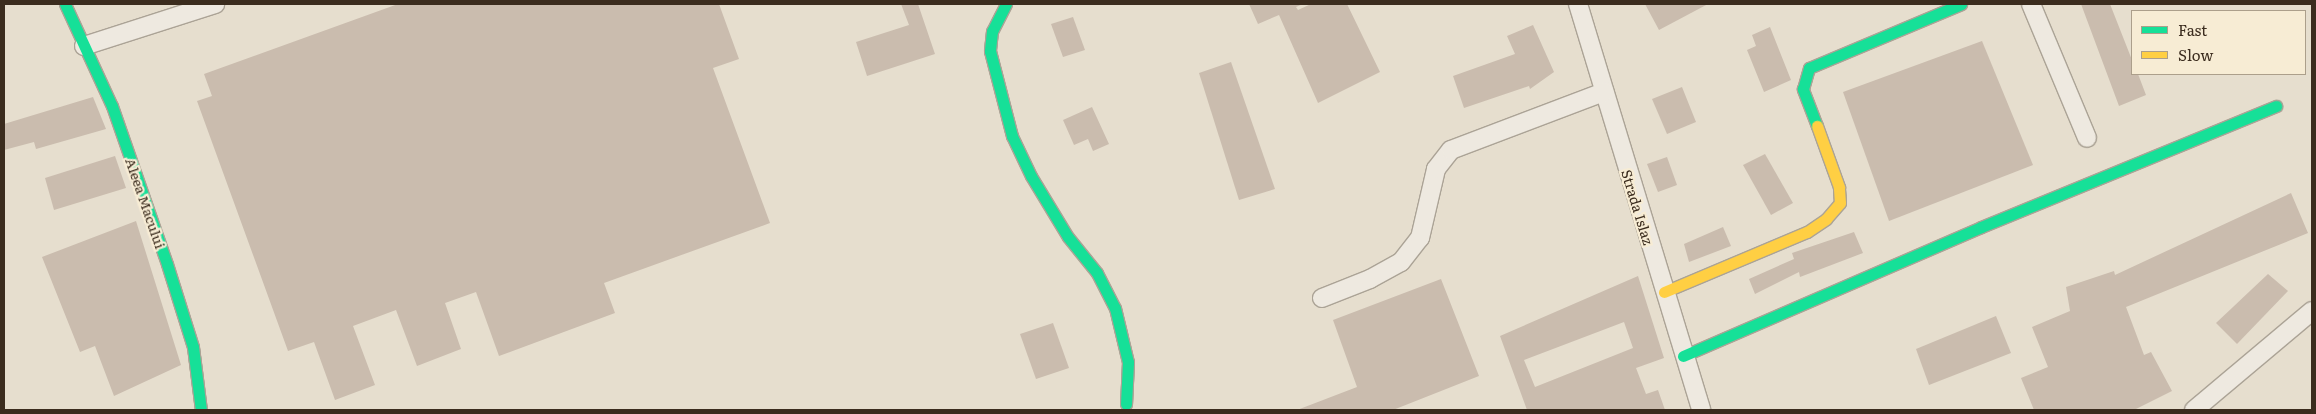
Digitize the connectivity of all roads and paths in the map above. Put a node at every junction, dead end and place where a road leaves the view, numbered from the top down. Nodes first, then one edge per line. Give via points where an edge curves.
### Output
1 (65, 4) edge
2 (215, 4) edge
3 (1006, 4) edge
4 (1578, 4) edge
5 (1961, 4) edge
6 (2031, 4) edge
7 (84, 46) junction
8 (1604, 92) junction
9 (2276, 106) dead end
10 (2087, 138) dead end
11 (1664, 292) junction
12 (1322, 298) dead end
13 (2312, 312) edge
14 (1683, 356) junction
15 (1126, 404) dead end
16 (201, 410) edge
17 (1701, 410) edge
18 (2194, 410) edge

1 - 7 street, Aleea Macului
2 - 7 street
3 - 15 street via 992,31 990,51 1009,128 1031,176 1068,237 1097,273 1115,308 1128,362
4 - 8 street, Strada Islaz
5 - 11 street via 1809,68 1803,89 1839,187 1840,203 1826,219 1807,232
6 - 10 street
7 - 16 street, Aleea Macului via 112,106 167,264 193,347
8 - 11 street, Strada Islaz
8 - 12 street via 1451,150 1436,169 1420,238 1401,262 1370,279
9 - 14 street via 1981,227
11 - 14 street, Strada Islaz
13 - 18 street
14 - 17 street, Strada Islaz

